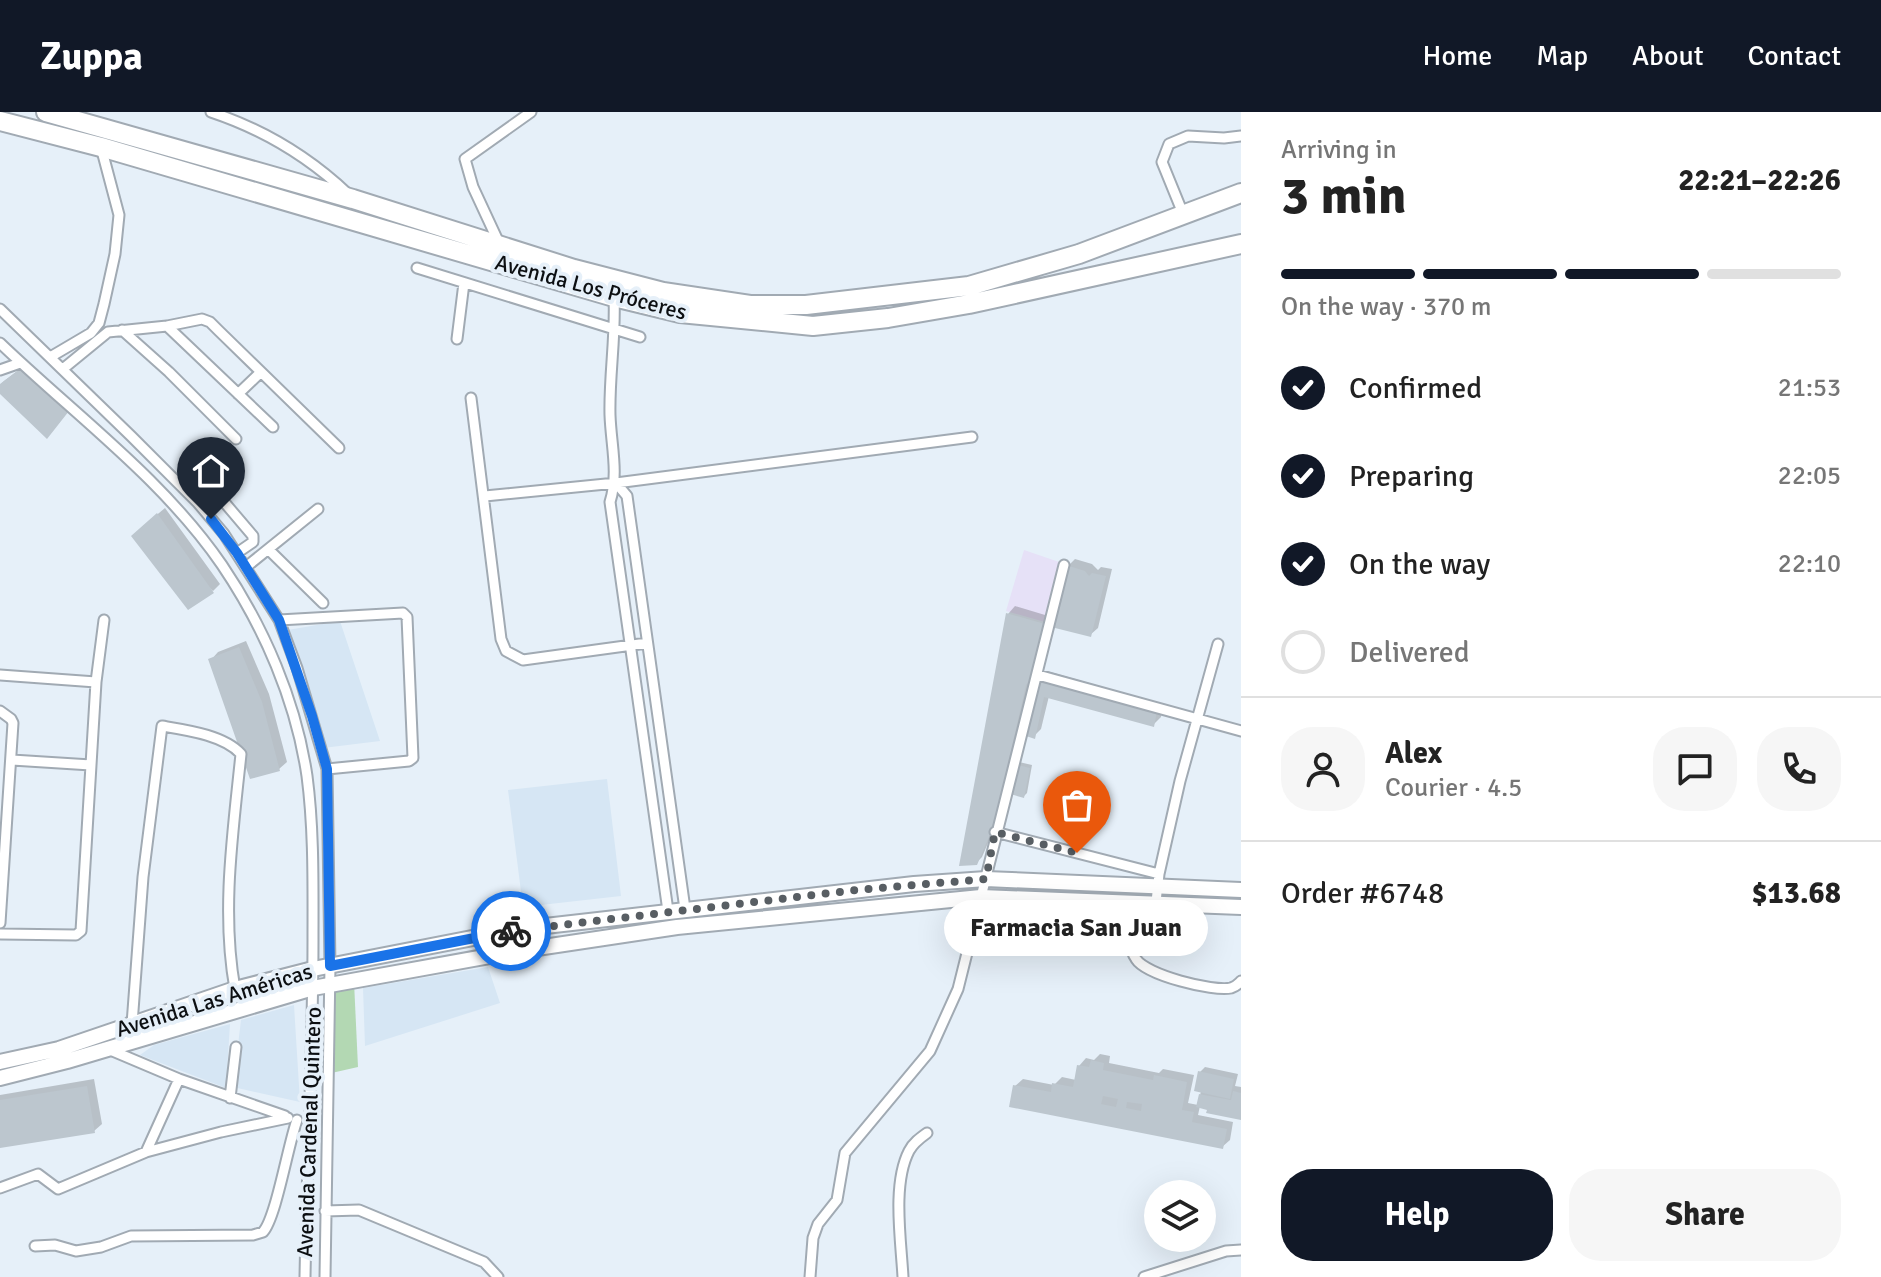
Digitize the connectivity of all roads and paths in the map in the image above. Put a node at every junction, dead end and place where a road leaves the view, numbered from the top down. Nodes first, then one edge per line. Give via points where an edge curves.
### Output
1 (46, 112) edge
2 (211, 112) edge
3 (531, 112) edge
4 (0, 121) edge
5 (1241, 136) edge
6 (101, 147) junction
7 (1241, 193) edge
8 (353, 199) junction
9 (1184, 216) junction
10 (1241, 244) edge
11 (500, 246) junction
12 (417, 268) dead end
13 (464, 283) junction
14 (614, 297) junction
15 (0, 309) edge
16 (167, 326) junction
17 (122, 330) junction
18 (615, 330) junction
19 (640, 337) dead end
20 (457, 339) dead end
21 (0, 343) edge
22 (52, 356) junction
23 (20, 363) junction
24 (64, 368) junction
25 (0, 370) edge
26 (261, 372) junction
27 (238, 394) junction
28 (471, 398) dead end
29 (273, 427) dead end
30 (972, 437) dead end
31 (236, 439) dead end
32 (339, 448) dead end
33 (616, 483) junction
34 (219, 496) dead end
35 (485, 496) junction
36 (318, 509) dead end
37 (269, 550) junction
38 (237, 553) junction
39 (1064, 565) dead end
40 (246, 567) junction
41 (323, 603) dead end
42 (104, 620) dead end
43 (279, 620) junction
44 (647, 643) junction
45 (1218, 644) dead end
46 (629, 645) junction
47 (0, 675) edge
48 (1038, 675) junction
49 (96, 682) junction
50 (0, 711) edge
51 (1196, 719) junction
52 (1241, 731) edge
53 (12, 760) junction
54 (91, 765) junction
55 (327, 769) junction
56 (0, 777) edge
57 (12, 778) junction
58 (995, 832) junction
59 (986, 879) junction
60 (1157, 888) junction
61 (1241, 890) edge
62 (981, 897) junction
63 (1, 901) edge
64 (1129, 903) junction
65 (1241, 907) edge
66 (685, 909) junction
67 (668, 911) junction
68 (0, 923) edge
69 (0, 934) edge
70 (330, 966) junction
71 (313, 969) junction
72 (1241, 981) edge
73 (330, 985) junction
74 (313, 988) junction
75 (235, 989) junction
76 (132, 1024) junction
77 (236, 1047) dead end
78 (108, 1049) junction
79 (0, 1062) edge
80 (0, 1078) edge
81 (179, 1079) junction
82 (230, 1098) junction
83 (293, 1119) junction
84 (310, 1123) junction
85 (927, 1133) dead end
86 (146, 1152) junction
87 (0, 1188) edge
88 (325, 1211) junction
89 (35, 1246) dead end
90 (1241, 1250) edge
91 (305, 1277) edge
92 (325, 1277) edge
93 (498, 1277) edge
94 (810, 1277) edge
95 (903, 1277) edge
96 (1144, 1277) edge

1 - 8 highway, Avenida Los Próceres
2 - 8 street via 279,142 322,170
3 - 11 street via 465,159
4 - 6 highway, Avenida Los Próceres
5 - 9 street via 1188,136 1169,144 1162,162
6 - 14 highway, Avenida Los Próceres
6 - 22 street via 119,215 104,304 91,333
7 - 9 highway, Avenida Los Próceres
8 - 11 highway, Avenida Los Próceres
9 - 11 highway, Avenida Los Próceres via 969,286 806,305 750,305 663,292
10 - 14 highway, Avenida Los Próceres via 969,304 813,326 680,313
12 - 13 street
13 - 18 street
13 - 20 street
14 - 18 street
15 - 22 street, Avenida Cardenal Quintero
16 - 17 street
16 - 26 street via 210,322
16 - 27 street
17 - 24 street via 108,332
17 - 31 street
18 - 19 street
18 - 33 street via 610,414
21 - 23 street
22 - 24 street, Avenida Cardenal Quintero
23 - 25 street
23 - 71 street via 184,517 257,621 280,674 307,776
24 - 38 street, Avenida Cardenal Quintero via 198,503
26 - 27 street
26 - 32 street
27 - 29 street
28 - 35 street
30 - 33 street
33 - 35 street
33 - 44 street via 627,496
33 - 46 street via 610,502
34 - 38 street via 253,536 253,542
35 - 46 street via 506,651 523,660
36 - 37 street
37 - 40 street
37 - 41 street
38 - 40 street, Avenida Cardenal Quintero
39 - 48 street
40 - 43 street, Avenida Cardenal Quintero
42 - 49 street
43 - 55 street, Avenida Cardenal Quintero
43 - 55 street via 403,613 407,617 413,758
44 - 46 street
44 - 66 street
45 - 51 street
46 - 67 street
47 - 49 street
48 - 51 street
48 - 58 street
49 - 54 street
50 - 53 street via 13,723
51 - 52 street
51 - 60 street
53 - 54 street
53 - 57 street
54 - 69 street via 81,931
55 - 70 street, Avenida Cardenal Quintero
56 - 57 street
57 - 63 street
58 - 59 street
58 - 60 street
59 - 60 street, Avenida Las Américas
59 - 62 street
59 - 66 street, Avenida Las Américas
60 - 61 street, Avenida Las Américas
60 - 64 street, Avenida Las Américas
60 - 65 street, Avenida Las Américas
62 - 64 street, Avenida Las Américas
62 - 73 street, Avenida Las Américas via 677,927
62 - 94 street via 958,989 930,1051 845,1153 837,1200 813,1238
63 - 68 street
64 - 72 street via 1132,952 1138,963 1165,977 1223,989
66 - 67 street, Avenida Las Américas
67 - 70 street, Avenida Las Américas via 519,929
70 - 71 street, Avenida Las Américas
70 - 73 street, Avenida Cardenal Quintero
71 - 74 street, Avenida Cardenal Quintero
71 - 75 street, Avenida Las Américas
73 - 74 street, Avenida Las Américas
73 - 88 street, Avenida Cardenal Quintero
74 - 78 street, Avenida Las Américas
74 - 84 street, Avenida Cardenal Quintero
75 - 76 street, Avenida Las Américas
75 - 76 street via 228,895 241,754 201,734 162,726
76 - 79 street, Avenida Las Américas
77 - 82 street
78 - 80 street, Avenida Las Américas
78 - 81 street
81 - 82 street
81 - 86 street
82 - 83 street
83 - 84 street
83 - 86 street
83 - 89 street via 271,1219 263,1232 131,1236 76,1251
84 - 91 street, Avenida Cardenal Quintero
85 - 95 street via 910,1149 904,1166
86 - 87 street via 58,1189 40,1174
88 - 92 street, Avenida Cardenal Quintero
88 - 93 street via 359,1210 484,1262
90 - 96 street

